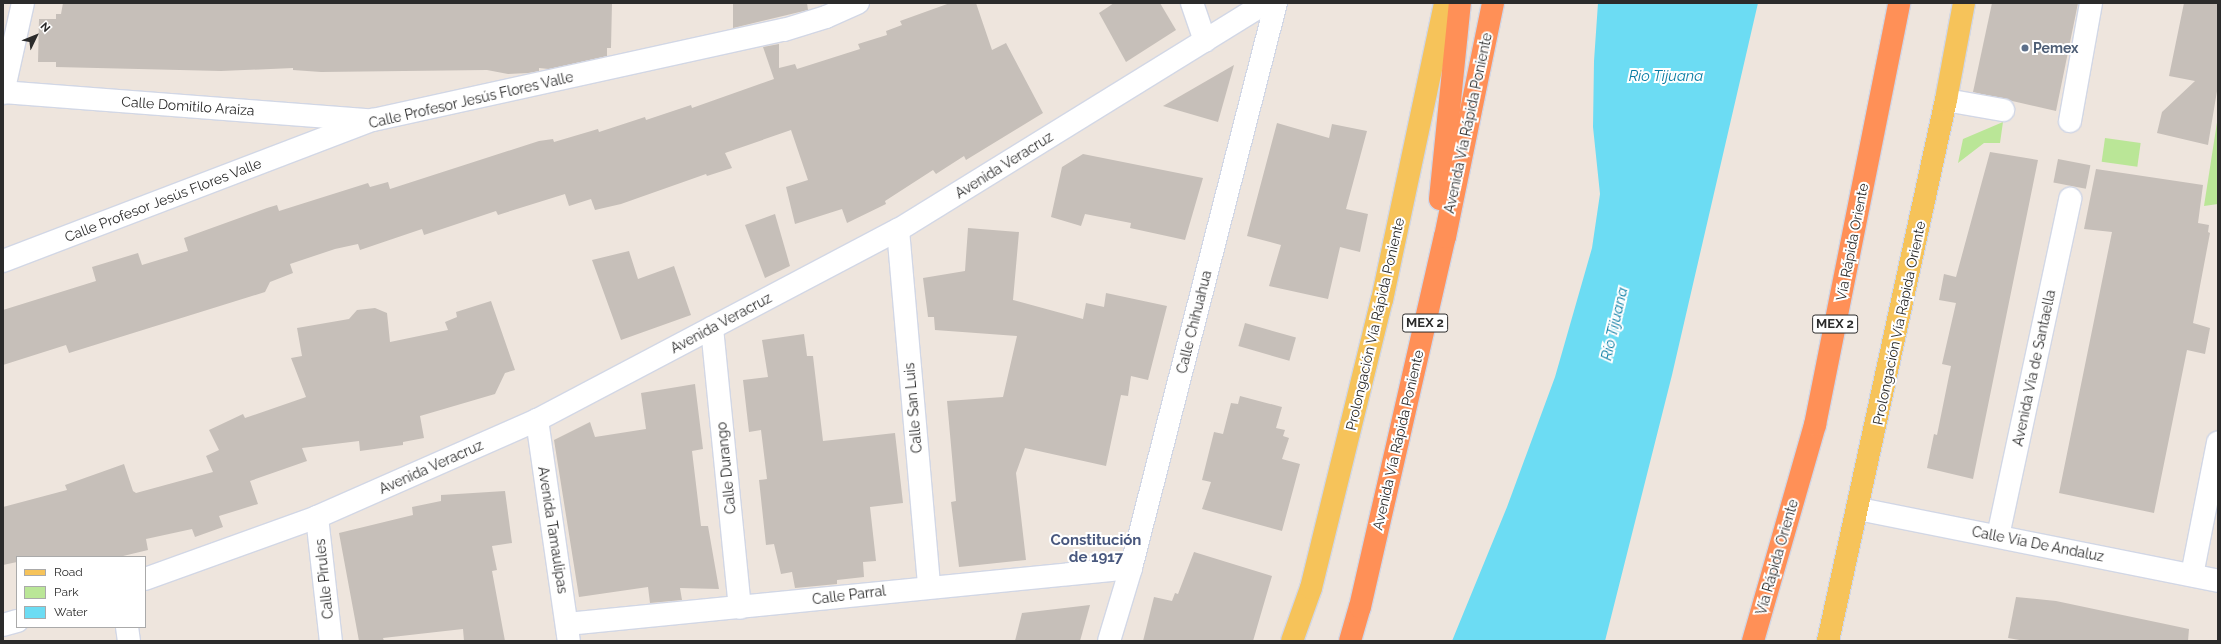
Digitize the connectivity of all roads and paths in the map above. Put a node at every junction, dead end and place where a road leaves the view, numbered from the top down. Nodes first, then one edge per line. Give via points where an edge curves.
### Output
1 (23, 3) edge
2 (858, 3) edge
3 (1192, 3) edge
4 (1265, 3) edge
5 (1276, 3) edge
6 (1445, 3) edge
7 (1460, 3) edge
8 (1493, 3) edge
9 (1900, 3) edge
10 (1964, 3) edge
11 (2091, 3) edge
12 (1205, 41) junction
13 (3, 93) edge
14 (1946, 100) junction
15 (2004, 110) dead end
16 (373, 120) junction
17 (2070, 122) dead end
18 (2070, 199) dead end
19 (898, 230) junction
20 (1445, 237) junction
21 (3, 261) edge
22 (712, 328) junction
23 (537, 420) junction
24 (2218, 443) edge
25 (1859, 509) junction
26 (317, 517) junction
27 (1998, 536) junction
28 (1131, 568) junction
29 (2192, 575) junction
30 (146, 579) edge
31 (2218, 581) edge
32 (929, 586) junction
33 (740, 608) junction
34 (16, 621) edge
35 (3, 625) edge
36 (127, 628) edge
37 (568, 632) edge
38 (129, 641) edge
39 (331, 641) edge
40 (1109, 641) edge
41 (1292, 641) edge
42 (1350, 641) edge
43 (1753, 641) edge
44 (1828, 641) edge

1 - 13 street
2 - 16 street, Calle Profesor Jesús Flores Valle via 826,17 784,30
3 - 12 street
4 - 12 street, Avenida Veracruz
5 - 28 street, Calle Chihuahua
6 - 41 main road, Prolongación Vía Rápida Poniente via 1382,300 1311,588
7 - 20 highway via 1438,213
8 - 20 highway, Avenida Vía Rápida Poniente / MEX 2
9 - 43 highway, Vía Rápida Oriente / MEX 2 via 1815,425
10 - 14 main road, Prolongación Vía Rápida Oriente
11 - 17 street
12 - 19 street, Avenida Veracruz
13 - 16 street, Calle Domitilo Araiza
14 - 15 street
14 - 25 main road, Prolongación Vía Rápida Oriente
16 - 21 street, Calle Profesor Jesús Flores Valle
18 - 27 street, Avenida Via de Santaella
19 - 22 street, Avenida Veracruz
19 - 32 street, Calle San Luis
20 - 42 highway, Avenida Vía Rápida Poniente / MEX 2
22 - 23 street, Avenida Veracruz
22 - 33 street, Calle Durango
23 - 26 street, Avenida Veracruz
23 - 37 street, Avenida Tamaulipas
24 - 29 street
25 - 27 street, Calle Vía De Andaluz
25 - 44 main road, Prolongación Vía Rápida Oriente
26 - 30 street, Avenida Veracruz
26 - 39 street, Calle Pirules
27 - 29 street, Calle Vía De Andaluz
28 - 32 street, Calle Parral
28 - 40 street, Calle Chihuahua
29 - 31 street, Calle Vía De Andaluz
32 - 33 street, Calle Parral
33 - 37 street, Calle Parral
34 - 35 street
36 - 38 street

